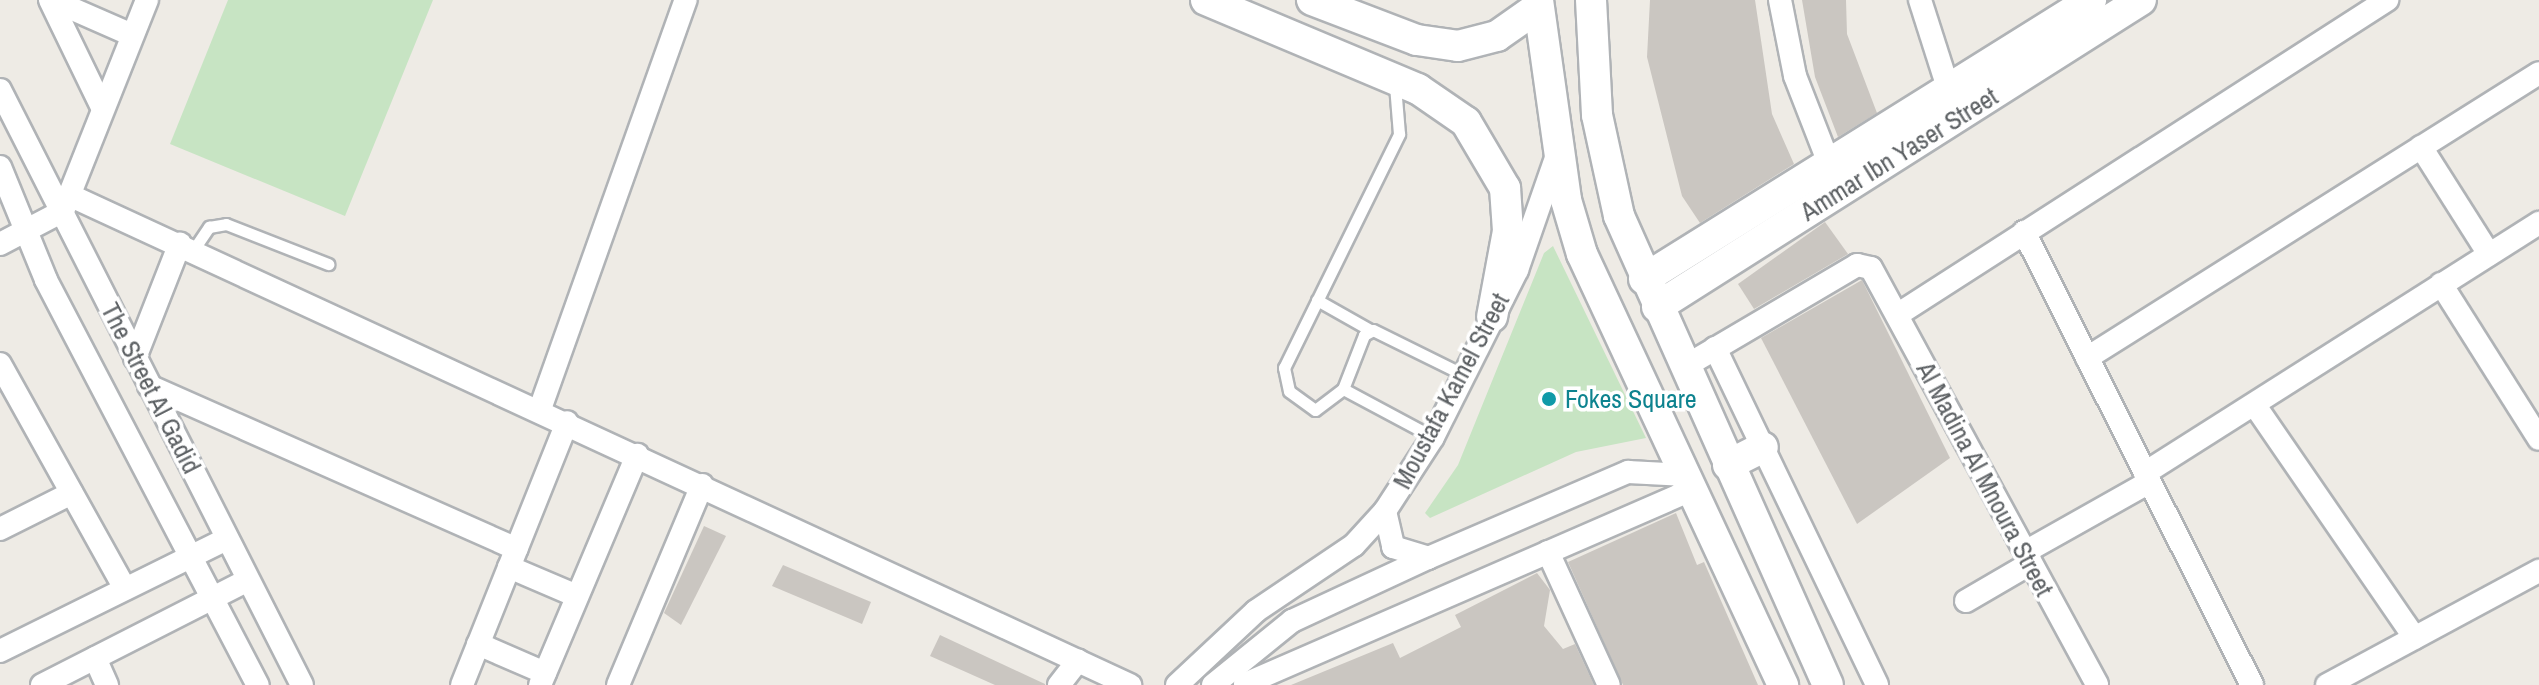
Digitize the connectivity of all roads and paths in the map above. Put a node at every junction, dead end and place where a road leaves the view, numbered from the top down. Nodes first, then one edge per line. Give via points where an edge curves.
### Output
1 (51, 0) edge
2 (147, 0) edge
3 (686, 0) edge
4 (1206, 0) edge
5 (1312, 0) edge
6 (1591, 0) edge
7 (1780, 0) edge
8 (1920, 0) edge
9 (2091, 0) edge
10 (2141, 0) edge
11 (2387, 0) edge
12 (1537, 4) edge
13 (132, 35) junction
14 (2539, 73) edge
15 (1391, 77) junction
16 (0, 90) edge
17 (1949, 91) junction
18 (103, 109) junction
19 (2421, 147) junction
20 (1558, 149) junction
21 (0, 167) edge
22 (1836, 180) junction
23 (66, 203) junction
24 (2539, 223) edge
25 (27, 230) junction
26 (2024, 232) junction
27 (0, 244) edge
28 (187, 246) junction
29 (2489, 254) junction
30 (328, 264) dead end
31 (1644, 279) junction
32 (2441, 284) junction
33 (1317, 300) junction
34 (1657, 307) junction
35 (1897, 315) junction
36 (1492, 317) junction
37 (1370, 330) junction
38 (1715, 348) junction
39 (135, 358) junction
40 (2087, 358) junction
41 (1684, 367) junction
42 (2, 371) edge
43 (1464, 375) junction
44 (149, 386) junction
45 (1343, 389) junction
46 (2256, 407) junction
47 (540, 409) junction
48 (567, 422) junction
49 (1433, 437) junction
50 (2539, 439) edge
51 (1763, 447) junction
52 (637, 455) junction
53 (1728, 465) junction
54 (2147, 477) junction
55 (1689, 482) junction
56 (702, 485) junction
57 (72, 493) junction
58 (1385, 511) junction
59 (0, 529) edge
60 (227, 539) junction
61 (1548, 552) junction
62 (191, 557) junction
63 (513, 558) junction
64 (1428, 558) junction
65 (2028, 558) junction
66 (2539, 571) edge
67 (248, 580) junction
68 (125, 589) junction
69 (577, 596) junction
70 (212, 599) junction
71 (1966, 601) dead end
72 (2415, 638) junction
73 (1225, 639) junction
74 (478, 644) junction
75 (0, 651) edge
76 (95, 658) junction
77 (1078, 661) junction
78 (1235, 663) junction
79 (542, 679) edge
80 (1245, 684) edge
81 (42, 685) edge
82 (107, 685) edge
83 (258, 685) edge
84 (302, 685) edge
85 (462, 685) edge
86 (618, 685) edge
87 (1059, 685) edge
88 (1130, 685) edge
89 (1177, 685) edge
90 (1213, 685) edge
91 (1609, 685) edge
92 (1783, 685) edge
93 (1828, 685) edge
94 (1877, 685) edge
95 (2097, 685) edge
96 (2252, 685) edge
97 (2327, 685) edge

1 - 13 street
1 - 18 street
2 - 13 street
3 - 47 street
4 - 15 street
5 - 12 street via 1417,40 1458,46 1497,36
6 - 31 street via 1603,151
7 - 22 street via 1795,76
8 - 17 street
9 - 17 street, Ammar Ibn Yaser Street
10 - 22 street, Ammar Ibn Yaser Street
11 - 26 street
12 - 20 street
13 - 18 street
14 - 19 street
15 - 33 lane via 1402,109 1399,134
15 - 36 street via 1452,109 1498,170 1508,231
16 - 23 street, The Street Al Gadid
17 - 22 street, Ammar Ibn Yaser Street
18 - 23 street
19 - 29 street
19 - 40 street
20 - 36 street, Moustafa Kamel Street via 1530,240
20 - 55 street via 1582,254
21 - 25 street, The Street Al Gadid
22 - 31 street, Ammar Ibn Yaser Street
22 - 34 street, Ammar Ibn Yaser Street
23 - 25 street
23 - 28 street
23 - 39 street, The Street Al Gadid
24 - 29 street
25 - 27 street
25 - 62 street, The Street Al Gadid
26 - 35 street
26 - 40 street
28 - 30 lane via 209,227 226,224
28 - 39 street
28 - 47 street
29 - 32 street
31 - 34 street
32 - 46 street
32 - 50 street
33 - 37 lane
33 - 45 lane via 1284,368 1286,384 1318,411
34 - 41 street
35 - 38 street, Al Madina Al Mnoura Street via 1874,273 1857,265
35 - 65 street, Al Madina Al Mnoura Street
36 - 43 street, Moustafa Kamel Street
37 - 43 lane
37 - 45 lane
38 - 41 street
38 - 51 street
39 - 44 street, The Street Al Gadid
40 - 54 street
41 - 53 street
42 - 57 street
43 - 49 street, Moustafa Kamel Street
44 - 60 street, The Street Al Gadid
44 - 63 street
45 - 49 lane
46 - 54 street
46 - 72 street
47 - 48 street
48 - 52 street
48 - 63 street
49 - 58 street, Moustafa Kamel Street
51 - 53 street
51 - 94 street
52 - 56 street
52 - 69 street
53 - 93 street
54 - 65 street
54 - 96 street
55 - 61 street
55 - 64 street via 1628,472
55 - 92 street
56 - 77 street
56 - 86 street
57 - 59 street
57 - 68 street
58 - 64 street via 1393,547
58 - 73 street, Moustafa Kamel Street via 1343,554
60 - 62 street
60 - 67 street, The Street Al Gadid
61 - 80 street
61 - 91 street
62 - 68 street
62 - 70 street, The Street Al Gadid
63 - 69 street
63 - 74 street
64 - 78 street via 1292,621
65 - 71 street
65 - 95 street, Al Madina Al Mnoura Street
66 - 72 street
67 - 70 street
67 - 84 street, The Street Al Gadid
68 - 75 street
69 - 79 street
70 - 76 street
70 - 83 street, The Street Al Gadid
72 - 97 street
73 - 78 street
73 - 89 street, Moustafa Kamel Street
74 - 79 street
74 - 85 street
76 - 81 street
76 - 82 street
77 - 87 street
77 - 88 street
78 - 80 street
78 - 90 street

